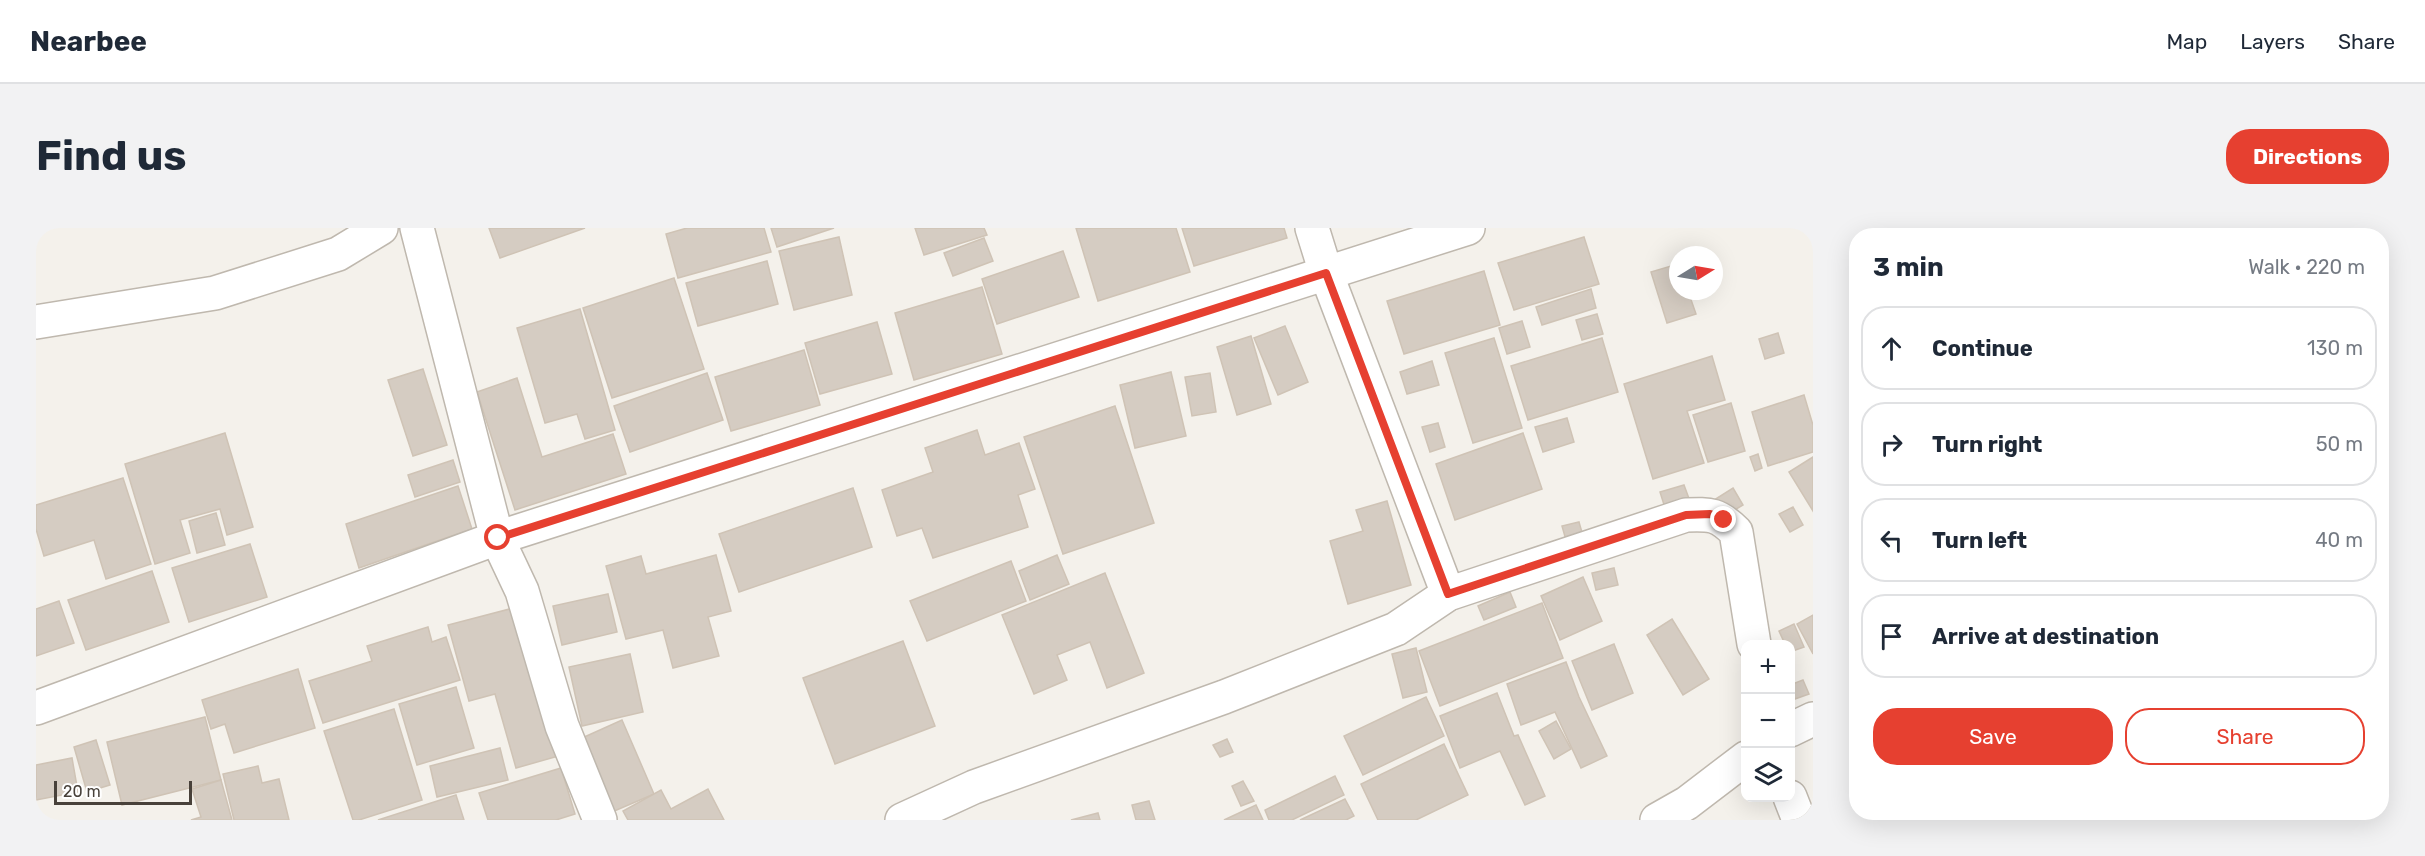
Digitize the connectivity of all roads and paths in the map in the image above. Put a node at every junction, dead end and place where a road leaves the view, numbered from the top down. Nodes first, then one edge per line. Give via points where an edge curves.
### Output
1 (381, 228) edge
2 (417, 228) edge
3 (1312, 228) edge
4 (1468, 228) edge
5 (1326, 273) junction
6 (36, 322) edge
7 (498, 538) junction
8 (1448, 594) junction
9 (1753, 640) edge
10 (36, 708) edge
11 (1813, 719) edge
12 (1795, 728) edge
13 (1741, 762) edge
14 (1793, 802) edge
15 (600, 820) edge
16 (902, 820) edge
17 (1657, 820) edge
18 (1799, 820) edge

1 - 6 street via 338,254 215,293
2 - 7 street
3 - 5 street
4 - 5 street
5 - 7 street
5 - 8 street
7 - 10 street
7 - 15 street via 522,591 562,726
8 - 9 street via 1686,515 1710,514 1724,520 1736,532
8 - 16 street via 1396,629 1224,697 974,787
11 - 12 street
13 - 17 street via 1687,803
14 - 18 street

